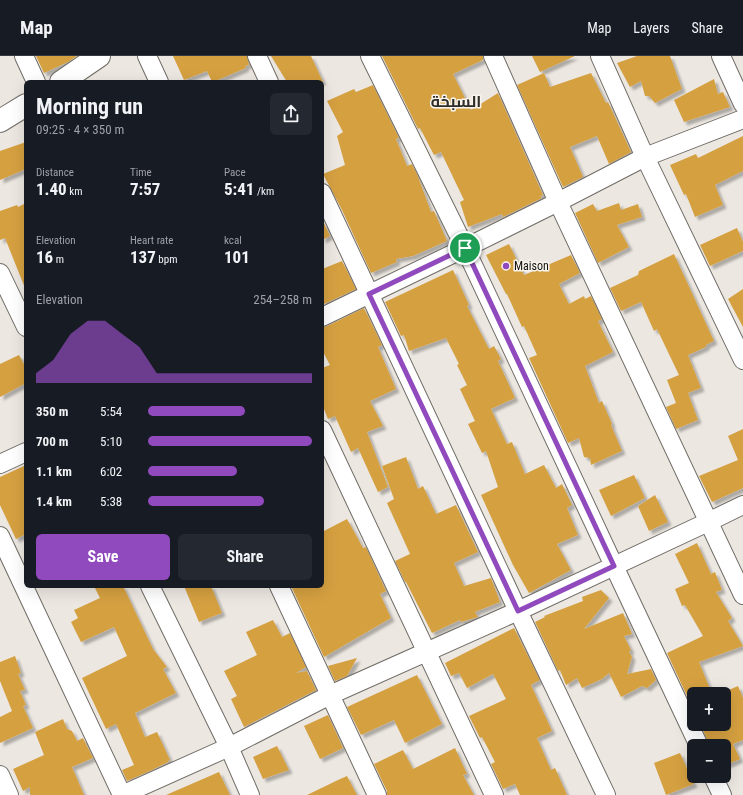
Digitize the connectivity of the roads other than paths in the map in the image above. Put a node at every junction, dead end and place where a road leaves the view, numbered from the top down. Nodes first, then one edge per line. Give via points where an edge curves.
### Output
1 (24, 56) edge
2 (99, 56) edge
3 (147, 56) edge
4 (257, 56) edge
5 (370, 56) edge
6 (492, 56) edge
7 (601, 56) edge
8 (721, 56) edge
9 (35, 80) edge
10 (64, 80) edge
11 (158, 80) edge
12 (268, 80) edge
13 (743, 104) edge
14 (24, 106) edge
15 (743, 120) edge
16 (0, 121) edge
17 (645, 156) junction
18 (324, 197) edge
19 (558, 202) junction
20 (465, 248) junction
21 (0, 273) edge
22 (369, 294) junction
23 (324, 316) edge
24 (24, 323) edge
25 (743, 360) edge
26 (324, 434) edge
27 (24, 453) edge
28 (0, 464) edge
29 (743, 505) edge
30 (708, 522) junction
31 (0, 536) edge
32 (614, 566) junction
33 (24, 587) edge
34 (24, 588) edge
35 (151, 588) edge
36 (280, 588) edge
37 (743, 595) edge
38 (518, 611) junction
39 (427, 652) junction
40 (330, 695) junction
41 (696, 739) edge
42 (229, 747) junction
43 (0, 775) edge
44 (716, 783) edge
45 (9, 795) edge
46 (122, 795) edge
47 (250, 795) edge
48 (377, 795) edge
49 (494, 795) edge
50 (606, 795) edge
51 (722, 795) edge

1 - 9 street
2 - 10 street
3 - 11 street
4 - 12 street
5 - 20 street
6 - 19 street
7 - 17 street
8 - 13 street
14 - 16 street
15 - 17 street
17 - 19 street
17 - 25 street
18 - 22 street
19 - 20 street
19 - 30 street
20 - 22 street
20 - 32 street
21 - 24 street
22 - 23 street
22 - 38 street
26 - 39 street
27 - 28 street
29 - 30 street
30 - 32 street
30 - 37 street
31 - 33 street
32 - 38 street
32 - 41 street
34 - 46 street
35 - 42 street
36 - 40 street
38 - 39 street
38 - 50 street
39 - 40 street
39 - 49 street
40 - 42 street
40 - 48 street
42 - 46 street
42 - 47 street
43 - 45 street
44 - 51 street

